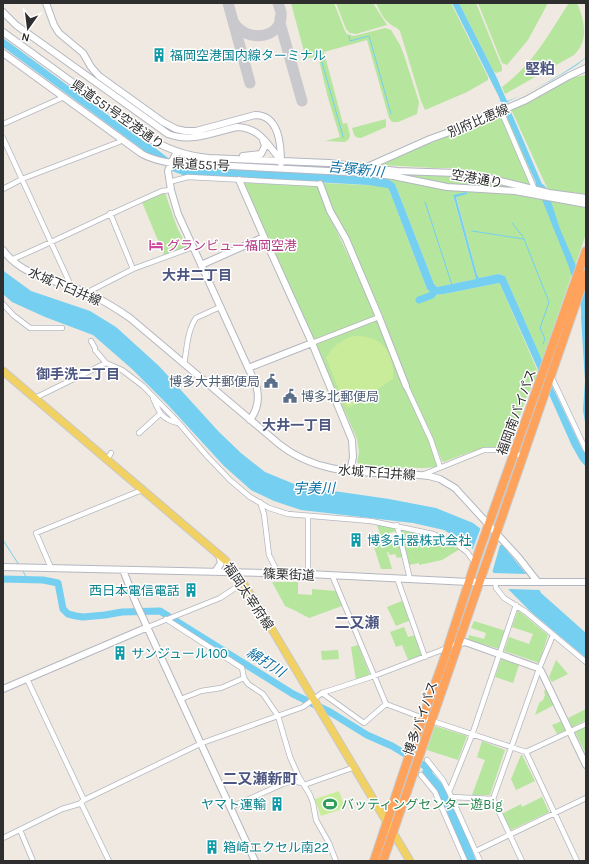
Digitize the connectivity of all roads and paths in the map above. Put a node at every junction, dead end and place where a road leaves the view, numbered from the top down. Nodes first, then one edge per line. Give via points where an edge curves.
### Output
1 (46, 3) edge
2 (3, 12) edge
3 (4, 32) edge
4 (73, 44) junction
5 (3, 53) edge
6 (586, 68) edge
7 (80, 71) junction
8 (64, 97) junction
9 (505, 109) junction
10 (3, 124) edge
11 (260, 134) junction
12 (3, 138) edge
13 (121, 139) junction
14 (177, 152) junction
15 (228, 159) junction
16 (172, 160) junction
17 (281, 160) junction
18 (367, 167) junction
19 (281, 169) junction
20 (22, 179) junction
21 (239, 180) junction
22 (169, 182) junction
23 (320, 184) joint
24 (3, 189) edge
25 (171, 190) junction
26 (535, 192) junction
27 (550, 195) junction
28 (586, 198) edge
29 (586, 204) edge
30 (110, 214) junction
31 (264, 237) junction
32 (51, 243) junction
33 (193, 247) junction
34 (3, 250) edge
35 (586, 251) edge
36 (11, 260) junction
37 (201, 265) junction
38 (133, 269) junction
39 (582, 273) edge
40 (584, 284) edge
41 (72, 288) junction
42 (88, 294) junction
43 (3, 304) edge
44 (220, 306) junction
45 (379, 317) junction
46 (62, 328) dead end
47 (91, 341) dead end
48 (312, 343) junction
49 (106, 363) junction
50 (184, 364) junction
51 (248, 368) junction
52 (3, 371) edge
53 (552, 377) junction
54 (406, 386) joint
55 (151, 394) junction
56 (35, 398) junction
57 (160, 414) junction
58 (250, 420) junction
59 (179, 423) junction
60 (139, 433) dead end
61 (586, 450) edge
62 (111, 453) dead end
63 (514, 453) junction
64 (523, 456) junction
65 (107, 460) junction
66 (440, 467) junction
67 (350, 472) junction
68 (422, 475) junction
69 (142, 490) junction
70 (260, 502) junction
71 (308, 516) junction
72 (397, 526) junction
73 (488, 528) junction
74 (495, 535) junction
75 (219, 555) junction
76 (476, 560) junction
77 (3, 567) edge
78 (51, 568) junction
79 (123, 570) junction
80 (215, 572) junction
81 (235, 572) junction
82 (278, 574) junction
83 (308, 574) junction
84 (332, 575) junction
85 (397, 578) junction
86 (410, 579) junction
87 (534, 581) junction
88 (469, 582) junction
89 (480, 582) junction
90 (495, 582) junction
91 (586, 582) edge
92 (243, 583) junction
93 (516, 606) junction
94 (167, 618) junction
95 (148, 627) junction
96 (553, 635) junction
97 (458, 644) junction
98 (447, 648) junction
99 (499, 654) junction
100 (425, 657) junction
101 (586, 662) edge
102 (539, 669) junction
103 (374, 676) junction
104 (244, 678) junction
105 (27, 679) junction
106 (3, 689) edge
107 (322, 693) junction
108 (315, 698) junction
109 (181, 699) junction
110 (386, 704) junction
111 (278, 716) junction
112 (427, 720) junction
113 (586, 724) edge
114 (570, 731) junction
115 (472, 734) junction
116 (202, 743) junction
117 (511, 748) junction
118 (526, 752) junction
119 (423, 758) junction
120 (586, 765) edge
121 (355, 767) junction
122 (418, 772) junction
123 (303, 784) junction
124 (449, 792) junction
125 (452, 797) junction
126 (586, 798) edge
127 (493, 799) junction
128 (83, 801) junction
129 (231, 807) junction
130 (554, 813) junction
131 (386, 822) junction
132 (20, 830) junction
133 (393, 833) junction
134 (510, 835) junction
135 (3, 838) edge
136 (476, 851) junction
137 (32, 861) edge
138 (109, 861) edge
139 (255, 861) edge
140 (336, 861) edge
141 (374, 861) edge
142 (383, 861) edge
143 (410, 861) edge
144 (465, 861) edge
145 (480, 861) edge
146 (522, 861) edge
147 (577, 861) edge

1 - 4 street via 54,26
2 - 7 street via 16,25
3 - 14 street, 県道551号空港通り via 145,135
4 - 7 street via 83,57
4 - 17 street via 83,52 99,76 176,129 196,131 255,115 268,118 275,126
5 - 8 street, 県道551号
6 - 9 street, 別府比恵線
7 - 11 street via 162,130 175,136 191,138 237,127
8 - 10 street
8 - 13 street, 県道551号
9 - 18 street, 別府比恵線
9 - 26 street
11 - 15 street via 265,146 261,154
11 - 17 street
12 - 20 street
13 - 16 street, 県道551号 via 149,158 159,161
13 - 20 street via 119,142
14 - 15 street, 県道551号空港通り
14 - 16 street
15 - 17 street, 県道551号空港通り
16 - 19 street, 県道551号
16 - 22 street via 168,171
17 - 18 street, 県道551号空港通り
17 - 19 street
18 - 26 street, 空港通り via 468,175
19 - 26 street, 県道551号 via 362,173 393,176 447,187
20 - 24 street
20 - 32 street
21 - 22 street via 188,177
21 - 23 street
21 - 31 street
22 - 25 street
23 - 45 street
25 - 30 street via 162,191
25 - 33 street
26 - 27 street, 空港通り
27 - 28 street, 空港通り
27 - 29 street
30 - 32 street
30 - 38 street
31 - 37 street
31 - 48 street
32 - 36 street
32 - 41 street
33 - 37 street
33 - 38 street
34 - 36 street, 水城下臼井線
35 - 39 highway, 福岡南バイパス
36 - 41 street, 水城下臼井線 via 26,271
37 - 44 street
38 - 42 street
39 - 40 highway, 福岡南バイパス
39 - 63 highway, 福岡南バイパス via 574,285
40 - 53 highway, 福岡南バイパス via 577,298
41 - 42 street, 水城下臼井線
42 - 50 street, 水城下臼井線 via 130,318
43 - 46 street via 30,328
44 - 50 street via 194,321 190,328
44 - 51 street
45 - 48 street
45 - 54 street
47 - 49 street
48 - 51 street
48 - 67 street via 352,440 353,457
49 - 55 street via 134,378
49 - 56 street
50 - 58 street, 水城下臼井線
51 - 58 street via 258,394 256,409
52 - 56 main road, 福岡太宰府線
53 - 61 street
53 - 64 highway, 福岡南バイパス
54 - 66 street via 431,440
55 - 57 street
55 - 59 street
56 - 65 main road, 福岡太宰府線
57 - 59 street
57 - 60 street
58 - 67 street, 水城下臼井線 via 285,449 301,458
59 - 70 street via 230,480
62 - 65 street
63 - 64 street
63 - 66 street via 484,450
63 - 73 highway, 福岡南バイパス
64 - 74 highway, 福岡南バイパス
65 - 69 main road, 福岡太宰府線
66 - 68 street
67 - 68 street, 水城下臼井線
68 - 73 street, 水城下臼井線 via 440,479 455,488
69 - 75 main road, 福岡太宰府線
69 - 78 street via 36,533
70 - 71 street via 288,514
70 - 82 street via 269,555
71 - 72 street via 372,521
71 - 83 street
72 - 76 street via 433,534 455,543
72 - 86 street
73 - 74 street, 水城下臼井線
73 - 76 highway, 福岡南バイパス
74 - 87 street, 水城下臼井線 via 519,558
74 - 89 highway, 福岡南バイパス
75 - 80 street via 221,563
75 - 81 main road, 福岡太宰府線
76 - 88 highway, 福岡南バイパス
77 - 78 street, 篠栗街道
78 - 79 street, 篠栗街道
79 - 80 street, 篠栗街道
79 - 95 street
80 - 81 street, 篠栗街道
81 - 82 street, 篠栗街道
81 - 92 main road, 福岡太宰府線
82 - 83 street, 篠栗街道
83 - 84 street, 篠栗街道
84 - 85 street, 篠栗街道
84 - 103 street
85 - 86 street, 篠栗街道
85 - 100 street
86 - 88 street, 篠栗街道
87 - 90 street, 篠栗街道
87 - 91 street, 篠栗街道
88 - 89 street, 篠栗街道
88 - 98 highway, 博多バイパス
89 - 90 street, 篠栗街道
89 - 97 highway, 博多バイパス
90 - 93 street via 496,588 504,598
92 - 94 street via 220,598
92 - 108 main road, 福岡太宰府線
93 - 96 street
93 - 99 street
94 - 95 street
94 - 104 street via 242,668
95 - 105 street
95 - 109 street
96 - 101 street
96 - 102 street
97 - 98 street
97 - 99 street via 465,642
97 - 112 highway, 博多バイパス
98 - 100 street
98 - 112 highway, 博多バイパス
99 - 102 street
99 - 115 street
100 - 103 street
102 - 114 street
102 - 117 street
103 - 107 street
103 - 110 street
104 - 109 street
104 - 111 street via 248,684 263,694
105 - 106 street
105 - 128 street
107 - 108 street
107 - 110 street via 364,723
108 - 111 street via 304,707
108 - 121 main road, 福岡太宰府線
109 - 116 street
110 - 112 street
111 - 116 street
111 - 123 street via 285,744
112 - 115 street
112 - 119 highway, 博多バイパス
112 - 131 highway, 博多バイパス via 407,762
113 - 114 street
114 - 118 street
114 - 120 street
115 - 117 street
115 - 124 street
116 - 128 street
116 - 129 street
117 - 118 street
117 - 127 street
118 - 130 street
119 - 122 highway, 博多バイパス
119 - 124 street via 443,780
121 - 123 street
121 - 131 main road, 福岡太宰府線
122 - 133 highway, 博多バイパス
122 - 144 street via 436,792
123 - 129 street via 293,781 283,784
123 - 140 street via 313,803 316,820
124 - 125 street
125 - 127 street
125 - 136 street
126 - 130 street
127 - 134 street
128 - 132 street
128 - 138 street
129 - 139 street
130 - 134 street
130 - 147 street
131 - 133 main road, 福岡太宰府線
131 - 141 highway, 博多バイパス
132 - 135 street
132 - 137 street
133 - 142 highway, 博多バイパス
133 - 143 main road, 福岡太宰府線
134 - 136 street
134 - 146 street
136 - 145 street

